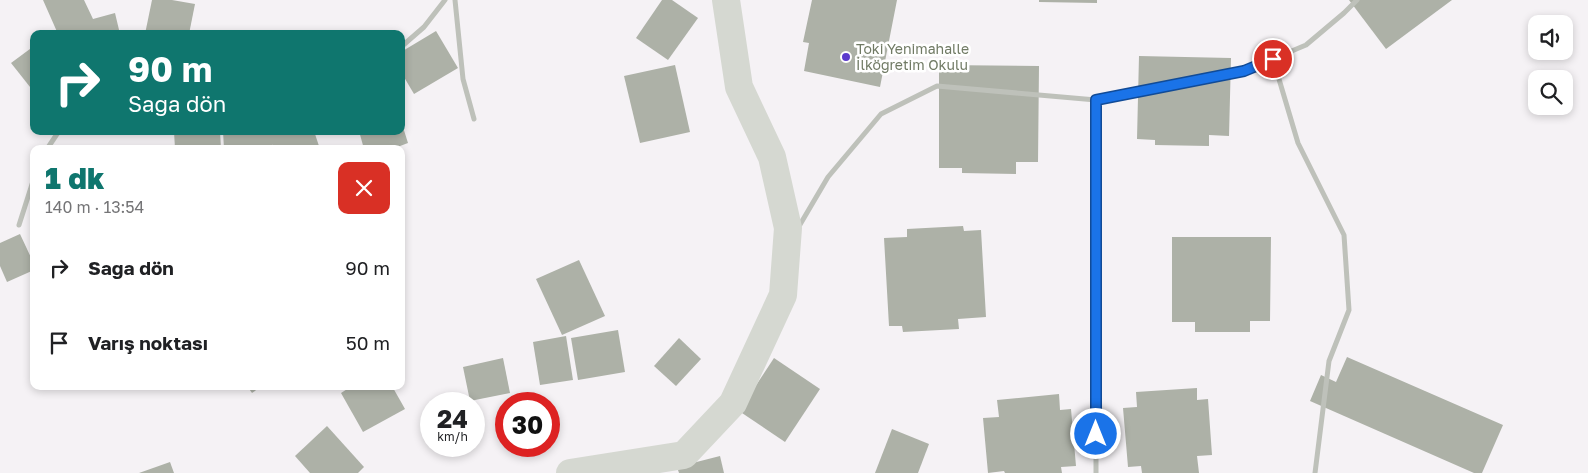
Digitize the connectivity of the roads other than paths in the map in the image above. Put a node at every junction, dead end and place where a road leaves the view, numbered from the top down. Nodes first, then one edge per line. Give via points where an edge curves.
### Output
1 (445, 0) edge
2 (455, 0) edge
3 (726, 0) edge
4 (1357, 0) edge
5 (405, 44) edge
6 (1273, 59) junction
7 (1096, 100) junction
8 (474, 119) dead end
9 (30, 191) edge
10 (20, 225) dead end
11 (787, 248) junction
12 (570, 473) edge
13 (1096, 473) edge
14 (1315, 473) edge

1 - 5 street via 424,27
2 - 8 street via 462,79
3 - 11 main road via 739,87 772,158 788,228
4 - 6 street via 1306,45
6 - 7 street via 1244,71
6 - 14 street via 1298,143 1344,235 1349,310 1329,361
7 - 11 street via 937,86 881,114 828,177
7 - 13 street
9 - 10 street
11 - 12 main road via 783,295 734,403 684,455

